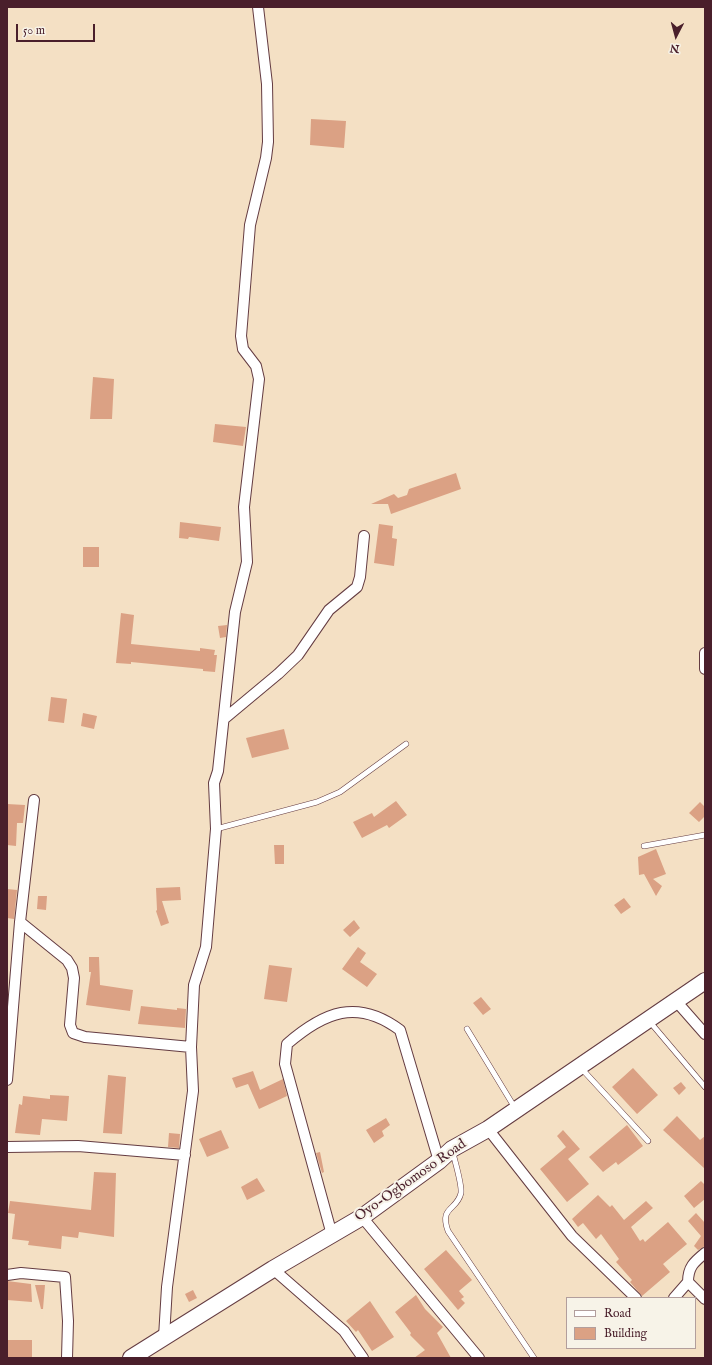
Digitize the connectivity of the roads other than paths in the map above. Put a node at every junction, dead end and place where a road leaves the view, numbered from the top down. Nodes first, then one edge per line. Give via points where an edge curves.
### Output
1 (258, 7) edge
2 (364, 536) dead end
3 (705, 653) edge
4 (705, 669) edge
5 (224, 719) junction
6 (406, 744) dead end
7 (34, 800) dead end
8 (216, 829) junction
9 (705, 835) edge
10 (644, 846) dead end
11 (20, 922) junction
12 (705, 981) edge
13 (676, 1001) junction
14 (648, 1020) junction
15 (467, 1029) dead end
16 (705, 1034) edge
17 (191, 1047) junction
18 (580, 1066) junction
19 (7, 1080) edge
20 (705, 1086) edge
21 (516, 1109) junction
22 (488, 1129) junction
23 (648, 1141) dead end
24 (7, 1147) edge
25 (452, 1149) junction
26 (186, 1155) junction
27 (439, 1161) junction
28 (362, 1217) junction
29 (332, 1235) junction
30 (705, 1253) edge
31 (273, 1269) junction
32 (7, 1275) edge
33 (688, 1282) junction
34 (635, 1297) edge
35 (675, 1297) edge
36 (705, 1299) edge
37 (164, 1337) junction
38 (67, 1358) edge
39 (130, 1358) edge
40 (363, 1358) edge
41 (479, 1358) edge
42 (534, 1358) edge

1 - 5 street via 267,84 268,142 250,226 241,336 243,349 256,366 259,378 244,507 247,562 235,612
2 - 5 street via 357,587 329,610 298,655
3 - 4 street
5 - 8 street via 218,771 214,783
6 - 8 lane via 340,792 317,802
7 - 11 street
8 - 17 street via 206,947 194,986
9 - 10 lane
11 - 17 street via 67,960 72,968 74,978 70,1025 73,1033 85,1037
11 - 19 street
12 - 13 highway, Oyo-Ogbomoso Road
13 - 14 highway, Oyo-Ogbomoso Road
13 - 16 street
14 - 18 highway, Oyo-Ogbomoso Road
14 - 20 lane
15 - 21 lane
17 - 26 street via 193,1091
18 - 21 highway, Oyo-Ogbomoso Road
18 - 23 lane
21 - 22 highway, Oyo-Ogbomoso Road
22 - 25 highway, Oyo-Ogbomoso Road
22 - 34 street via 572,1236
24 - 26 street via 78,1146
25 - 27 highway, Oyo-Ogbomoso Road
25 - 42 lane via 461,1190 460,1198 448,1211 444,1220 448,1231
26 - 37 street via 167,1287
27 - 28 highway, Oyo-Ogbomoso Road
27 - 29 street via 400,1030 388,1021 345,1011 321,1019 301,1032 287,1044 285,1064
28 - 29 highway, Oyo-Ogbomoso Road
28 - 41 street
29 - 31 highway, Oyo-Ogbomoso Road
30 - 33 street via 692,1264 688,1272
31 - 37 highway, Oyo-Ogbomoso Road
31 - 40 street via 344,1331
32 - 38 street via 21,1273 65,1277
33 - 35 street
33 - 36 street
37 - 39 highway, Oyo-Ogbomoso Road

